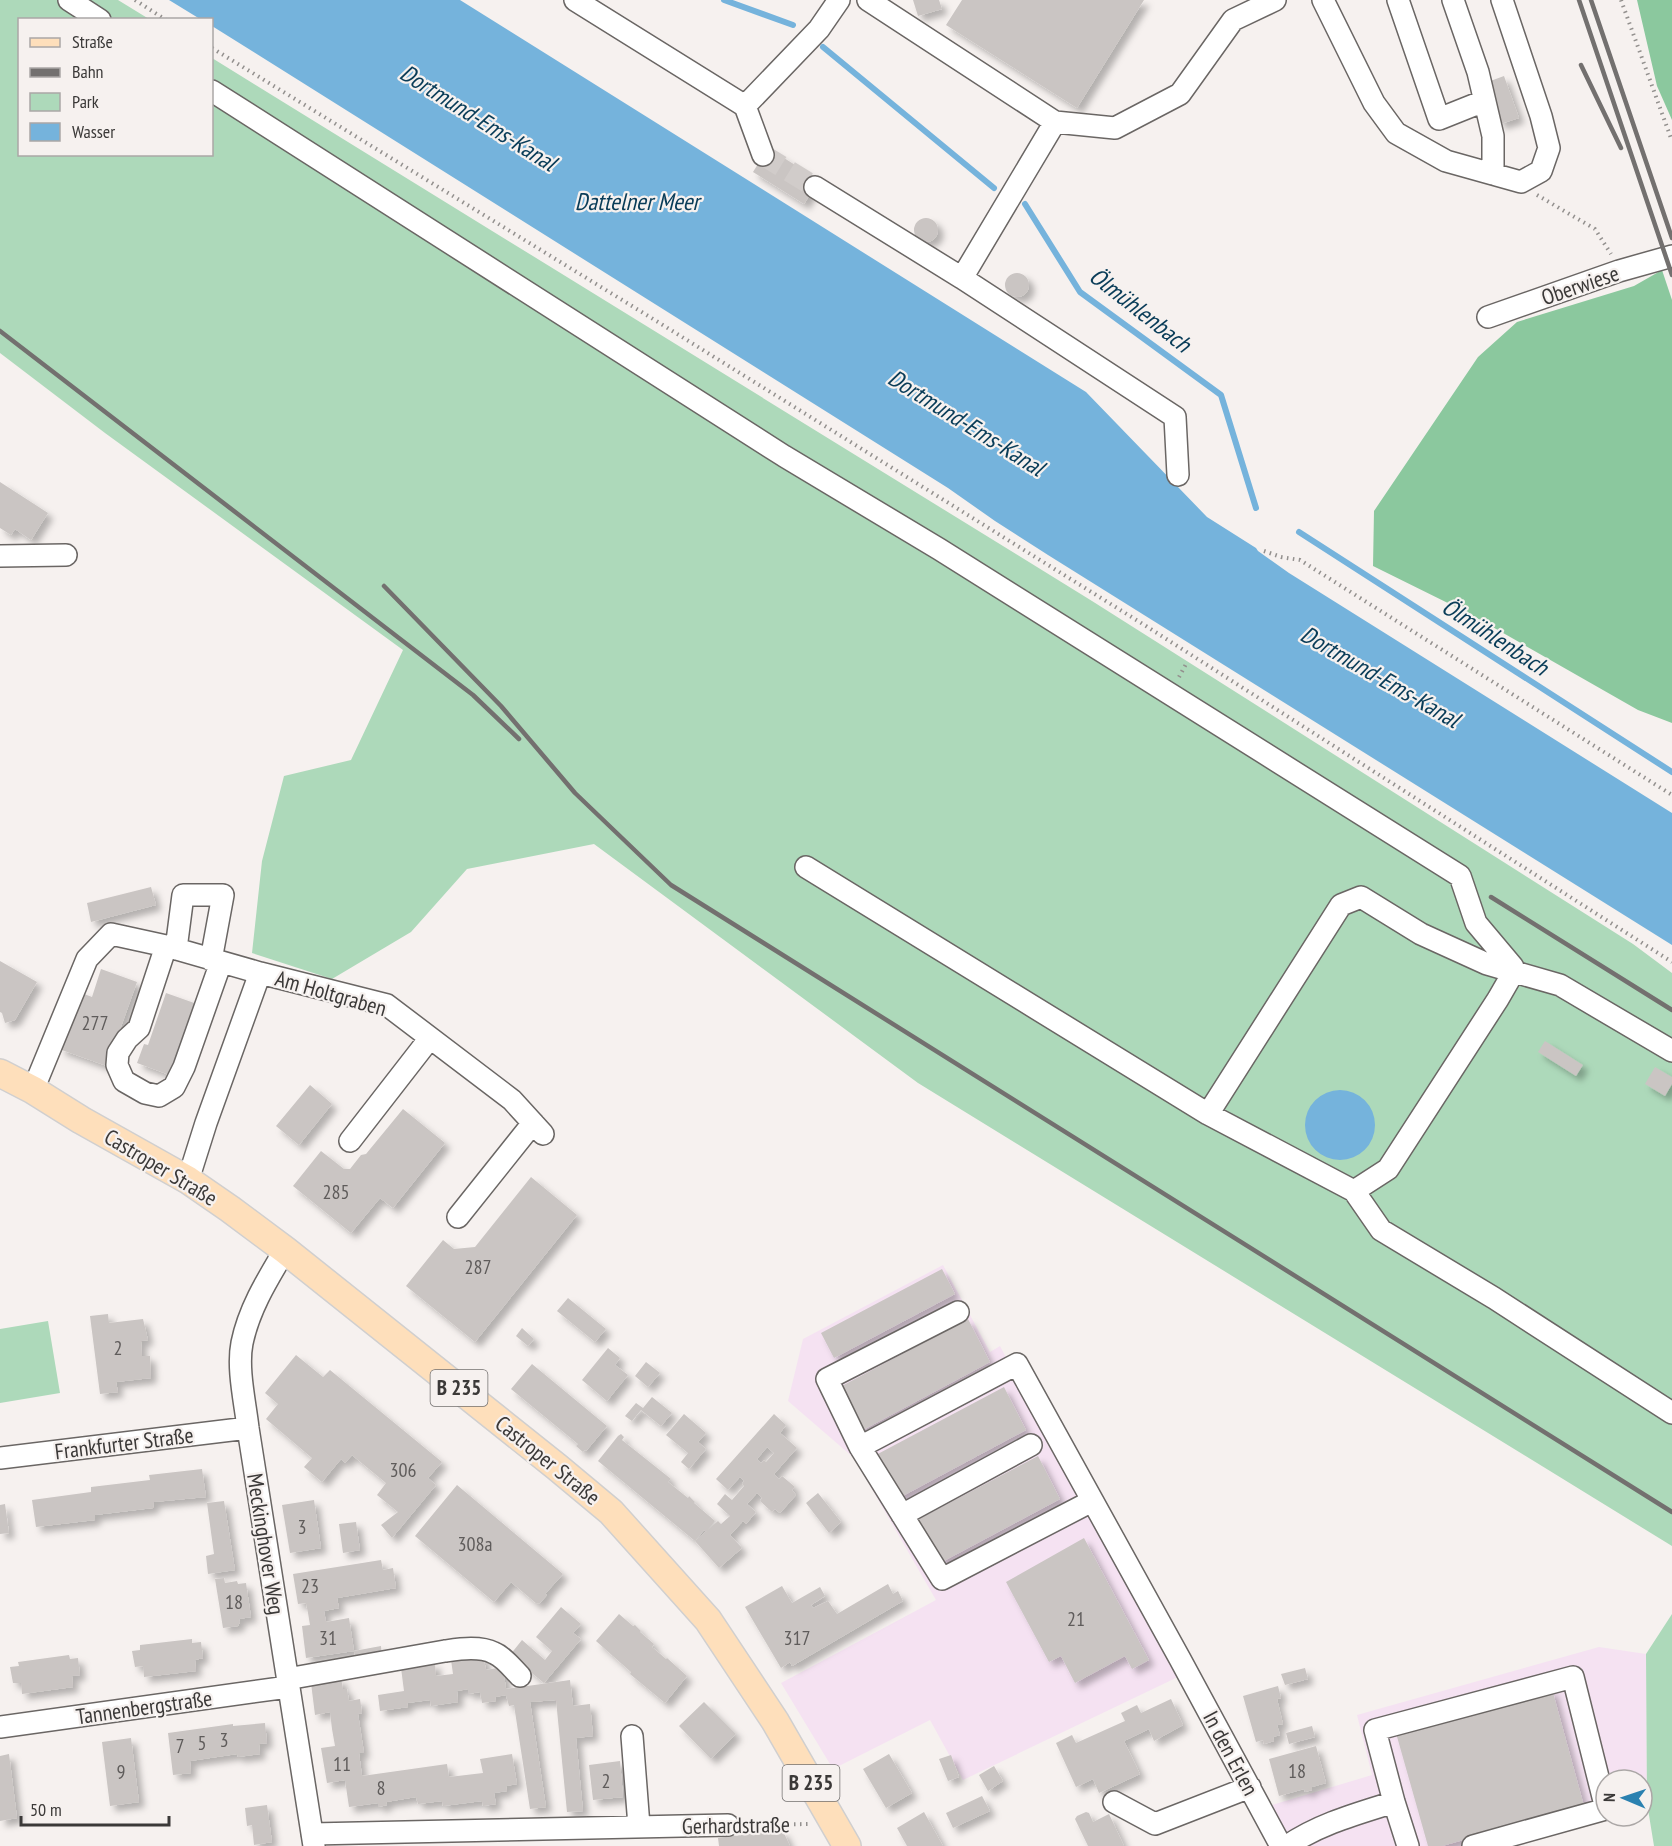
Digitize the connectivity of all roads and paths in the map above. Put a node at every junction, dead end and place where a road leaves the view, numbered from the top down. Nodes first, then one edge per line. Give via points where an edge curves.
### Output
1 (69, 0) edge
2 (135, 0) edge
3 (575, 0) edge
4 (839, 0) edge
5 (868, 0) edge
6 (1275, 0) edge
7 (1323, 0) edge
8 (1398, 0) edge
9 (1453, 0) edge
10 (1502, 0) edge
11 (1621, 0) edge
12 (97, 18) edge
13 (163, 18) edge
14 (213, 49) edge
15 (213, 92) edge
16 (1484, 101) junction
17 (745, 106) junction
18 (1055, 122) junction
19 (1672, 141) edge
20 (763, 155) tunnel mouth
21 (1493, 174) junction
22 (1521, 182) junction
23 (815, 187) tunnel mouth
24 (1672, 256) edge
25 (1619, 271) junction
26 (962, 278) junction
27 (1488, 317) dead end
28 (1178, 475) dead end
29 (1264, 551) dead end
30 (66, 555) dead end
31 (0, 556) edge
32 (1672, 795) edge
33 (806, 867) dead end
34 (171, 948) junction
35 (216, 961) junction
36 (1672, 962) edge
37 (260, 973) junction
38 (1513, 973) junction
39 (430, 1038) junction
40 (1672, 1051) edge
41 (0, 1073) edge
42 (33, 1090) junction
43 (1208, 1114) junction
44 (350, 1141) dead end
45 (188, 1180) junction
46 (1353, 1191) junction
47 (458, 1217) dead end
48 (285, 1250) junction
49 (958, 1312) dead end
50 (1672, 1413) edge
51 (248, 1428) junction
52 (1031, 1445) dead end
53 (860, 1447) junction
54 (0, 1458) edge
55 (1092, 1501) junction
56 (902, 1515) junction
57 (520, 1677) dead end
58 (288, 1683) junction
59 (0, 1726) edge
60 (632, 1736) dead end
61 (1250, 1787) junction
62 (1114, 1802) dead end
63 (1394, 1802) junction
64 (728, 1825) joint
65 (639, 1826) junction
66 (840, 1835) edge
67 (313, 1840) edge
68 (1281, 1846) edge
69 (1287, 1846) edge
70 (1408, 1846) edge
71 (1473, 1846) edge

1 - 12 street
2 - 13 path
3 - 17 street
4 - 17 street via 819,29
5 - 18 street
6 - 18 street via 1233,20 1180,94 1115,128
7 - 21 street via 1374,103 1396,133 1446,161
8 - 16 street via 1439,119
9 - 16 street
10 - 22 street via 1549,148 1540,171
11 - 19 path
14 - 36 path via 1116,607
15 - 38 street via 774,449 1460,876 1476,923 1513,967
16 - 21 street via 1492,136
17 - 20 street
18 - 26 street
21 - 22 street
22 - 25 path via 1539,197 1595,229
23 - 26 street
24 - 25 street, Oberwiese
25 - 27 street, Oberwiese
26 - 28 street via 1175,417
29 - 32 path via 1300,560
30 - 31 street
33 - 43 street
34 - 35 street
34 - 35 street via 183,895 223,895
34 - 35 street via 139,1028 118,1053 117,1065 124,1081 145,1093 159,1096 174,1087 184,1067
34 - 42 street via 111,934 87,959
35 - 37 street
37 - 39 street, Am Holtgraben via 387,1005
37 - 45 street, Am Holtgraben
38 - 40 street via 1560,985
38 - 43 street via 1421,934 1361,897 1341,905
38 - 46 street via 1388,1169
39 - 44 street
39 - 47 street, Am Holtgraben via 512,1100 538,1128
41 - 42 main road, Castroper Straße / B 235
42 - 45 main road, Castroper Straße / B 235
43 - 46 street
45 - 48 main road, Castroper Straße / B 235
46 - 50 street via 1381,1230
48 - 51 street, Meckinghover Weg via 255,1300 241,1345
48 - 66 main road, Castroper Straße / B 235 via 611,1512 708,1620 775,1721
49 - 53 street via 827,1379
51 - 54 street, Frankfurter Straße
51 - 58 street, Meckinghover Weg
52 - 56 street
53 - 55 street, In den Erlen via 1017,1364
53 - 56 street
55 - 56 street via 942,1579
55 - 61 street, In den Erlen
57 - 58 street, Tannenbergstraße via 495,1653 466,1649
58 - 59 street, Tannenbergstraße
58 - 67 street, Meckinghover Weg
60 - 65 street
61 - 62 street via 1155,1824
61 - 68 street, In den Erlen
63 - 69 street via 1330,1822
63 - 70 street
63 - 71 street via 1375,1730 1573,1677 1606,1809
64 - 65 street, Gerhardstraße
64 - 66 path, Gerhardstraße
65 - 67 street, Gerhardstraße

